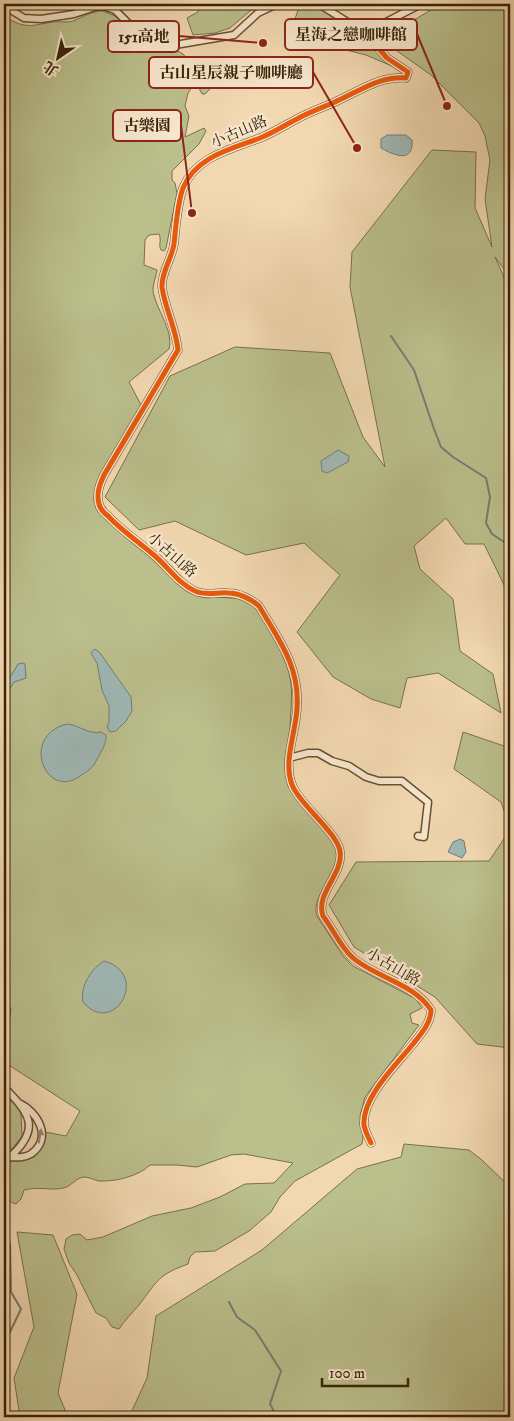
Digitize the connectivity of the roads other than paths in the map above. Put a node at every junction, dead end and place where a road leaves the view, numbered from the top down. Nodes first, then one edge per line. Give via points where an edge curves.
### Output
1 (277, 4) edge
2 (319, 4) edge
3 (421, 4) edge
4 (4, 6) edge
5 (365, 33) junction
6 (289, 758) junction
7 (418, 836) dead end
8 (4, 1087) edge
9 (20, 1103) junction
10 (371, 1143) dead end
11 (7, 1157) edge

1 - 4 street via 258,13 234,34 175,45 143,35 115,10 106,7 98,6 41,20 24,18
2 - 5 street
3 - 5 street
5 - 6 street, 小古山路 via 377,49 408,72 406,78 374,82 262,137 214,156 190,176 180,199 173,248 162,284 178,350 99,486 99,506 186,585 210,595 230,593 243,596 259,606 287,652 294,671 298,707
6 - 7 street via 318,753 366,777 379,781 402,781 428,802 424,837
6 - 10 street, 小古山路 via 293,788 340,849 335,875 322,900 323,916 352,957 416,994 431,1010 419,1037 370,1100 364,1125
8 - 9 street
9 - 11 street via 30,1127 20,1148
11 -> 9 street via 21,1158 30,1154 38,1147 42,1136 37,1116

